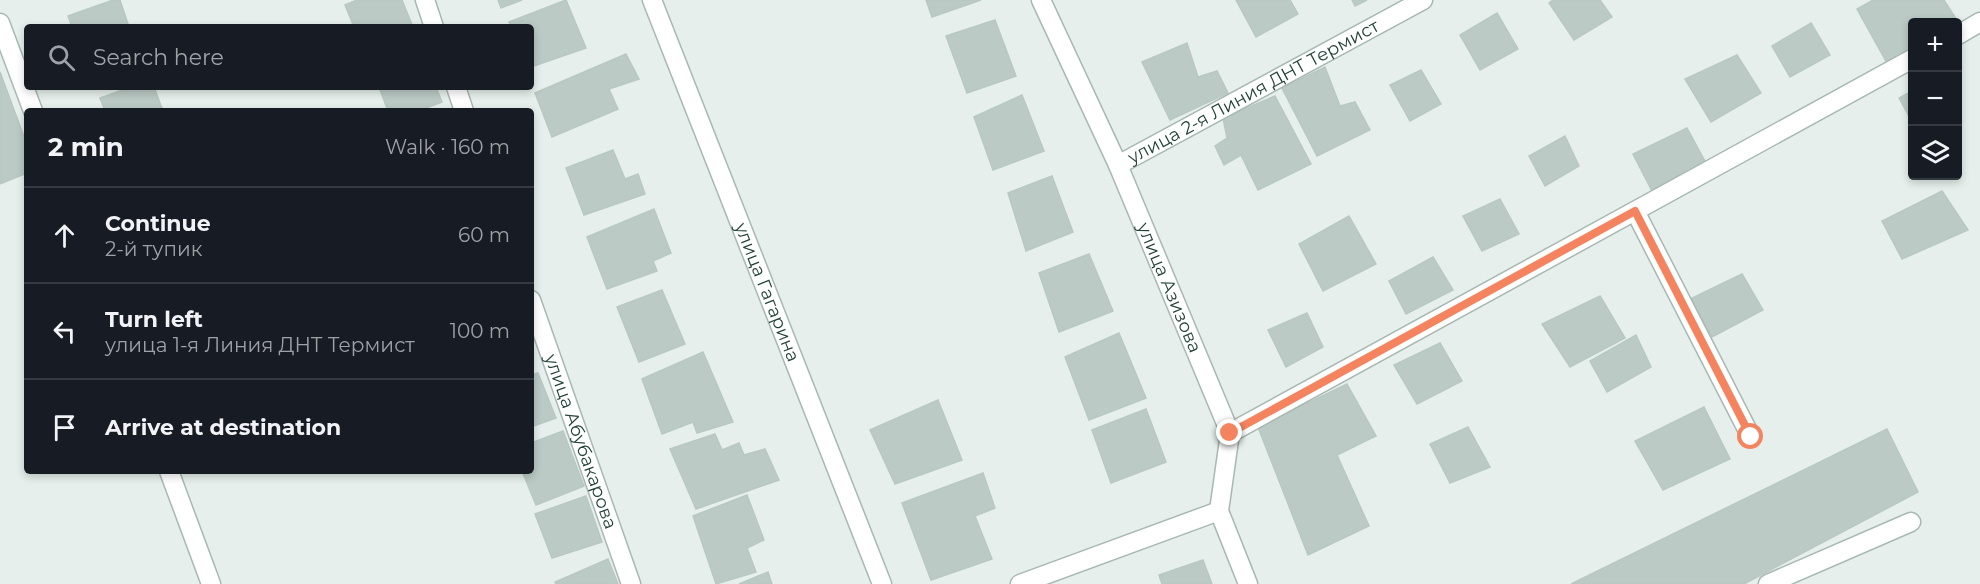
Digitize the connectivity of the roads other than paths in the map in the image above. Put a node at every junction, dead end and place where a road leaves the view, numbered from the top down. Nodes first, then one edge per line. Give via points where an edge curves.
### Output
1 (425, 0) edge
2 (652, 0) edge
3 (1041, 0) edge
4 (1422, 0) edge
5 (1980, 22) edge
6 (0, 23) edge
7 (433, 24) edge
8 (1962, 33) edge
9 (1908, 61) edge
10 (24, 87) edge
11 (25, 90) edge
12 (457, 90) edge
13 (32, 108) edge
14 (463, 108) edge
15 (1118, 165) junction
16 (1635, 211) junction
17 (534, 308) edge
18 (1230, 433) junction
19 (1751, 437) dead end
20 (170, 474) edge
21 (1219, 511) junction
22 (1911, 522) dead end
23 (211, 584) edge
24 (632, 584) edge
25 (882, 584) edge
26 (1020, 584) edge
27 (1248, 584) edge
28 (1768, 584) edge

1 - 7 street
2 - 25 street, улица Гагарина
3 - 15 street, улица Азизова
4 - 15 street, улица 2-я Линия ДНТ Термист
5 - 8 street
6 - 10 street
9 - 16 street
11 - 13 street
12 - 14 street
15 - 18 street, улица Азизова
16 - 18 street
16 - 19 street
17 - 24 street, улица Абубакарова
18 - 21 street
20 - 23 street
21 - 26 street
21 - 27 street
22 - 28 street

